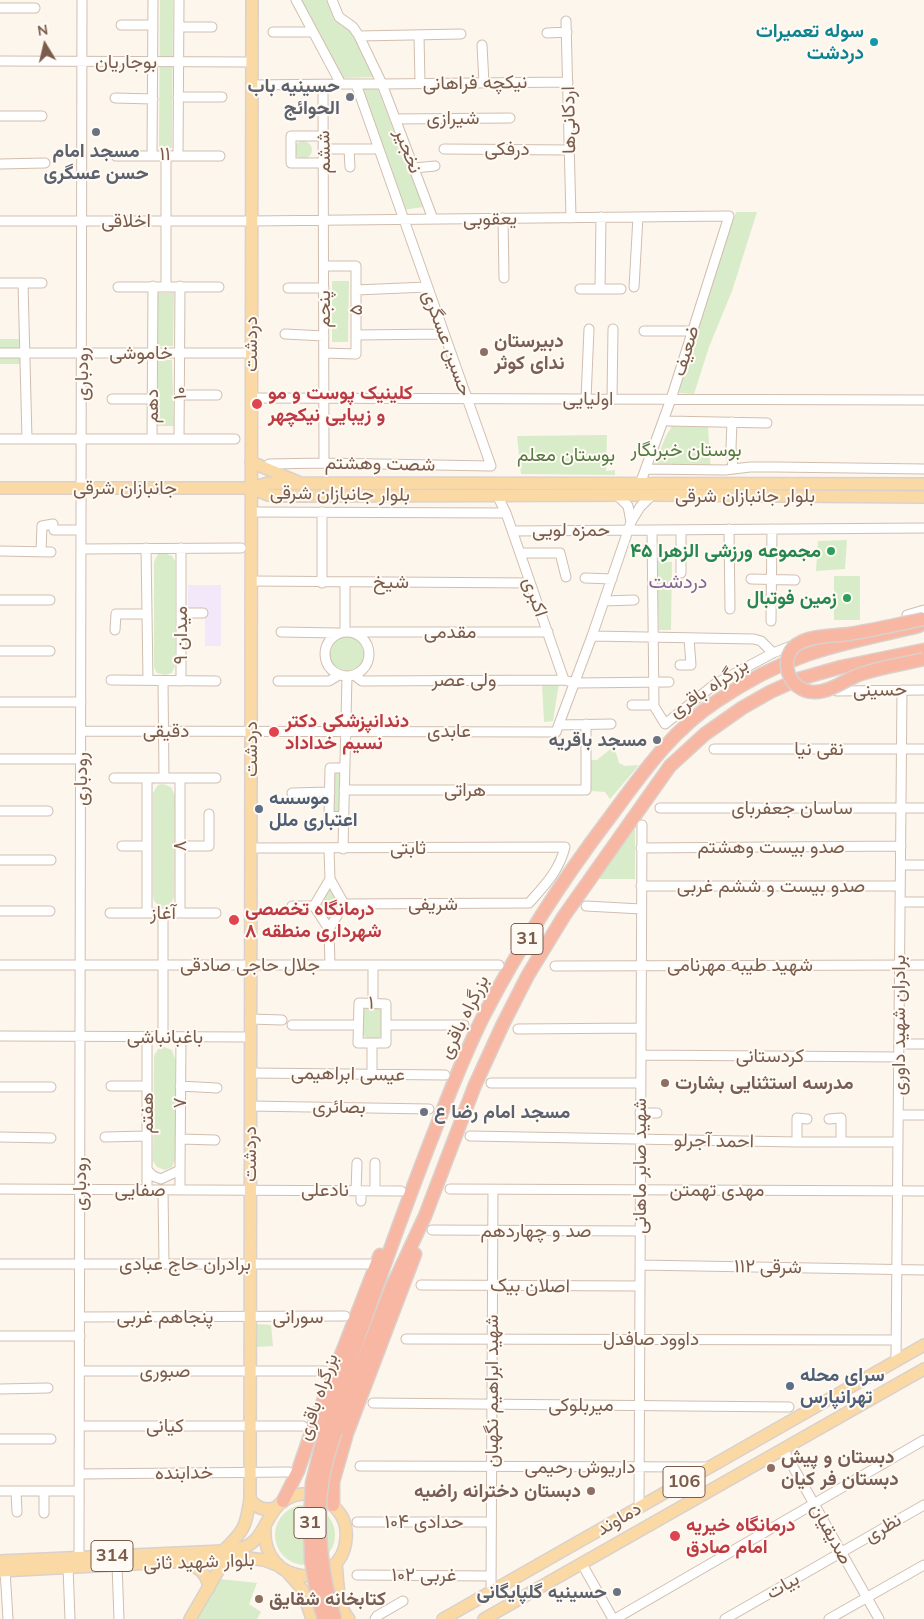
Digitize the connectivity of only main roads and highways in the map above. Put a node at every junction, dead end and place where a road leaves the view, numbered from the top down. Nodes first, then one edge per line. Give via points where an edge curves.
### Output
1 (252, 0) edge
2 (251, 462) junction
3 (302, 484) junction
4 (924, 484) edge
5 (0, 488) edge
6 (251, 488) junction
7 (924, 497) edge
8 (924, 619) edge
9 (924, 625) edge
10 (924, 650) edge
11 (924, 659) edge
12 (404, 1209) junction
13 (425, 1216) junction
14 (924, 1345) edge
15 (924, 1369) edge
16 (839, 1394) junction
17 (849, 1412) junction
18 (331, 1430) junction
19 (250, 1499) junction
20 (279, 1504) junction
21 (333, 1505) junction
22 (265, 1526) junction
23 (224, 1555) junction
24 (184, 1561) junction
25 (336, 1563) junction
26 (2, 1567) edge
27 (282, 1569) junction
28 (209, 1588) junction
29 (190, 1619) edge
30 (312, 1619) edge
31 (324, 1619) edge
32 (335, 1619) edge
33 (349, 1619) edge
34 (443, 1619) edge
35 (484, 1619) edge

1 - 2 main road, دردشت
2 - 3 main road
2 - 6 main road, دردشت
3 - 4 main road, بلوار جانبازان شرقی
3 - 6 main road, بلوار جانبازان شرقی via 268,483
5 - 6 main road, جانبازان شرقی
6 - 7 main road, بلوار جانبازان شرقی via 268,495 284,496
6 - 19 main road, دردشت
8 - 11 highway, bridge via 801,642 793,648 787,666 795,685 815,692 859,674
9 - 12 highway, بزرگراه باقری / 31 via 825,649 779,666 717,701 680,730 657,754 552,898 510,966 457,1076
10 - 13 highway, بزرگراه باقری / 31 via 799,679 742,708 705,734 670,766 564,916 528,976 475,1085
12 - 18 highway, بزرگراه باقری / 31
12 - 20 highway via 384,1244 298,1471
13 - 18 highway, بزرگراه باقری / 31
13 - 21 highway via 416,1254 347,1433 333,1482
14 - 16 main road, دماوند / 106
15 - 17 main road, دماوند / 106
16 - 17 main road
16 - 34 main road, دماوند / 106
17 - 35 main road, دماوند / 106
18 - 31 highway, بزرگراه باقری / 31, bridge via 312,1482 310,1520 312,1560
18 - 32 highway, بزرگراه باقری / 31, bridge via 320,1520 322,1559
19 - 20 main road via 258,1507 269,1509
19 - 23 main road, دردشت via 240,1535
20 - 21 main road via 293,1496 309,1494 324,1498
20 - 22 main road
21 - 25 main road via 345,1522 347,1533 346,1544
22 - 23 main road, بلوار شهید ثانی / 314 via 254,1541
22 - 27 main road via 266,1548
23 - 24 main road, بلوار شهید ثانی / 314
23 - 26 main road, بلوار شهید ثانی / 314 via 79,1558
23 - 27 main road, بلوار شهید ثانی / 314 via 264,1560
23 - 28 main road, دردشت
24 - 26 main road, بلوار شهید ثانی / 314
24 - 28 main road via 208,1578
25 - 27 main road via 328,1570 308,1576
25 - 33 main road via 340,1599
27 - 30 main road via 302,1589
28 - 29 main road, دردشت

